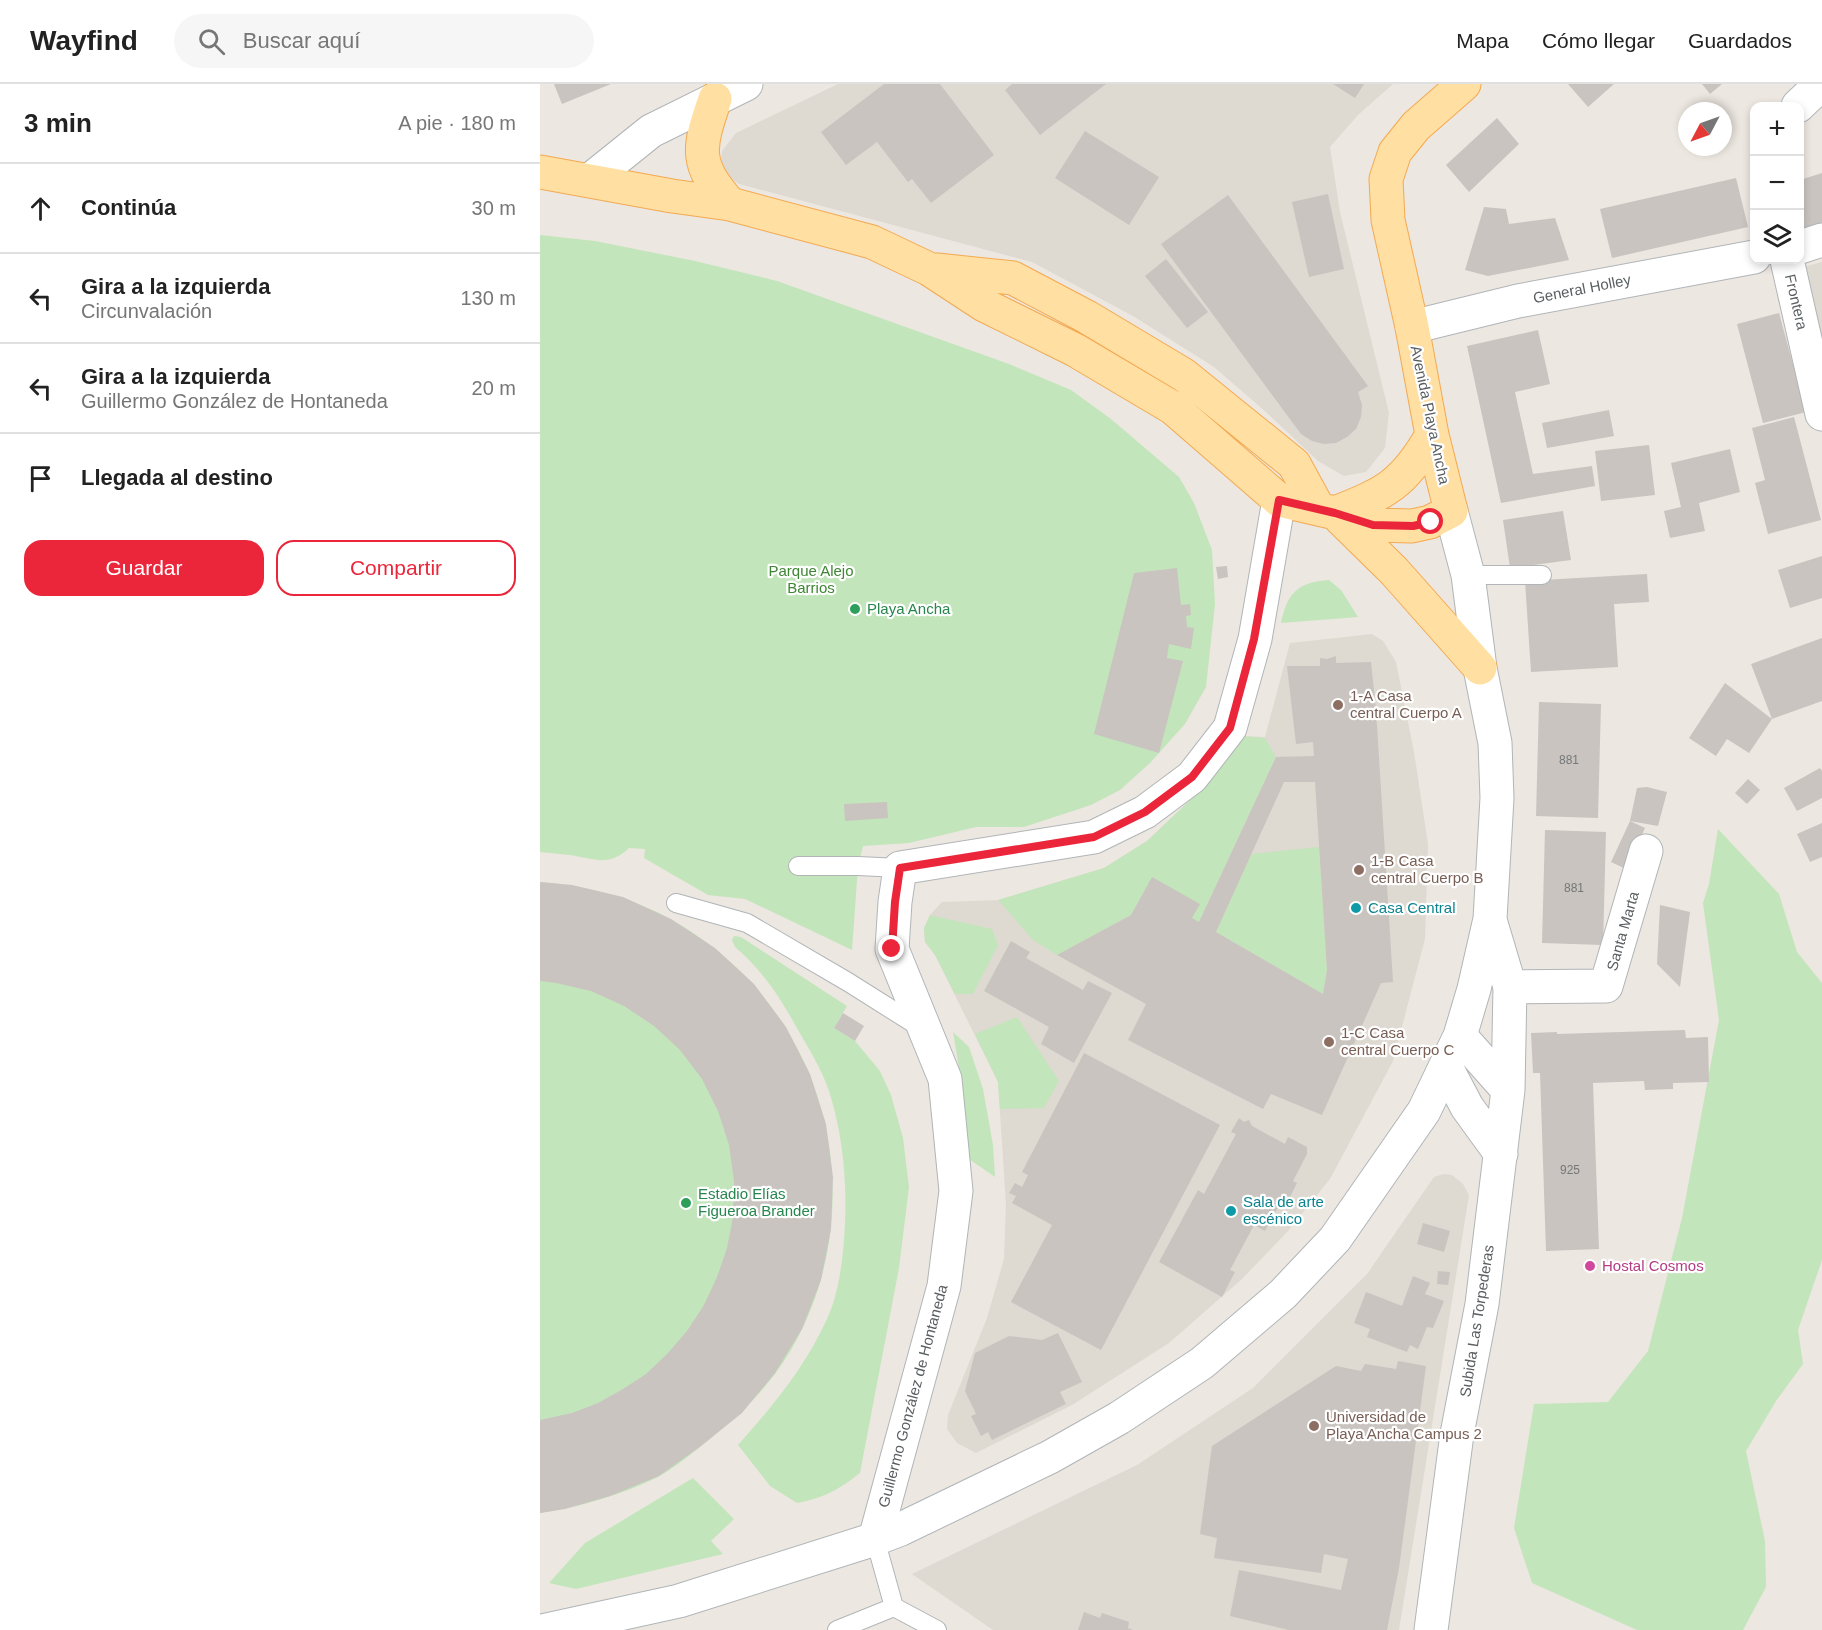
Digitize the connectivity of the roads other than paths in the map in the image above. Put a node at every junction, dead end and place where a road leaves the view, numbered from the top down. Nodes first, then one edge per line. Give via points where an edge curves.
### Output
1 (746, 84) edge
2 (1464, 84) edge
3 (1821, 84) edge
4 (715, 99) junction
5 (1802, 102) edge
6 (540, 172) edge
7 (590, 180) junction
8 (730, 204) junction
9 (1822, 240) edge
10 (1804, 246) edge
11 (1750, 258) edge
12 (1788, 264) edge
13 (929, 269) junction
14 (1412, 327) junction
15 (1822, 414) edge
16 (1432, 435) junction
17 (1279, 500) junction
18 (1326, 510) junction
19 (1450, 511) junction
20 (1468, 575) junction
21 (1542, 575) dead end
22 (1480, 668) junction
23 (1646, 851) dead end
24 (798, 866) dead end
25 (900, 868) junction
26 (676, 903) dead end
27 (1490, 919) junction
28 (1510, 987) junction
29 (926, 1031) junction
30 (1460, 1036) junction
31 (1446, 1067) junction
32 (1508, 1090) junction
33 (1467, 1107) junction
34 (1424, 1111) junction
35 (1501, 1154) junction
36 (875, 1539) junction
37 (894, 1607) junction
38 (546, 1630) edge
39 (837, 1630) edge
40 (937, 1630) edge
41 (1431, 1630) edge

1 - 4 street
2 - 14 main road, Avenida Playa Ancha via 1416,126 1395,152 1386,179 1388,220
3 - 5 street
4 - 7 street via 651,131
4 - 8 main road via 702,137 704,163 712,183
6 - 7 main road
7 - 8 main road
8 - 13 main road via 872,242
9 - 10 street
11 - 14 street, General Holley via 1518,301
12 - 15 street, Frontera
13 - 17 main road via 984,305 1075,350 1173,408
13 - 18 main road via 1013,278 1184,375 1294,464
14 - 16 main road, Avenida Playa Ancha
16 - 18 main road via 1400,480 1370,499
16 - 19 main road, Avenida Playa Ancha
17 - 18 main road
17 - 25 street via 1254,639 1230,728 1192,777 1145,812 1094,837
18 - 19 main road via 1373,525 1413,526 1431,522
18 - 22 main road via 1394,571
19 - 20 street, Avenida Playa Ancha
20 - 21 lane
20 - 22 street, Avenida Playa Ancha
22 - 27 street, Avenida Playa Ancha via 1496,743
23 - 28 street, Santa Marta via 1606,986
24 - 25 lane
25 - 29 street, Guillermo González de Hontaneda via 892,949
26 - 29 lane via 747,923
27 - 28 street, Subida Las Torpederas
27 - 30 street
28 - 32 street, Subida Las Torpederas
29 - 36 street, Guillermo González de Hontaneda via 945,1079 956,1191 944,1286
30 - 31 street
30 - 32 street
31 - 33 street
31 - 34 street
32 - 35 street, Subida Las Torpederas
33 - 34 street
33 - 35 street
34 - 36 street via 1335,1239 1283,1294 1202,1363 1119,1418 1050,1457
35 - 41 street, Subida Las Torpederas via 1482,1304 1457,1434
36 - 37 lane
36 - 38 street via 679,1601
37 - 39 lane
37 - 40 lane

